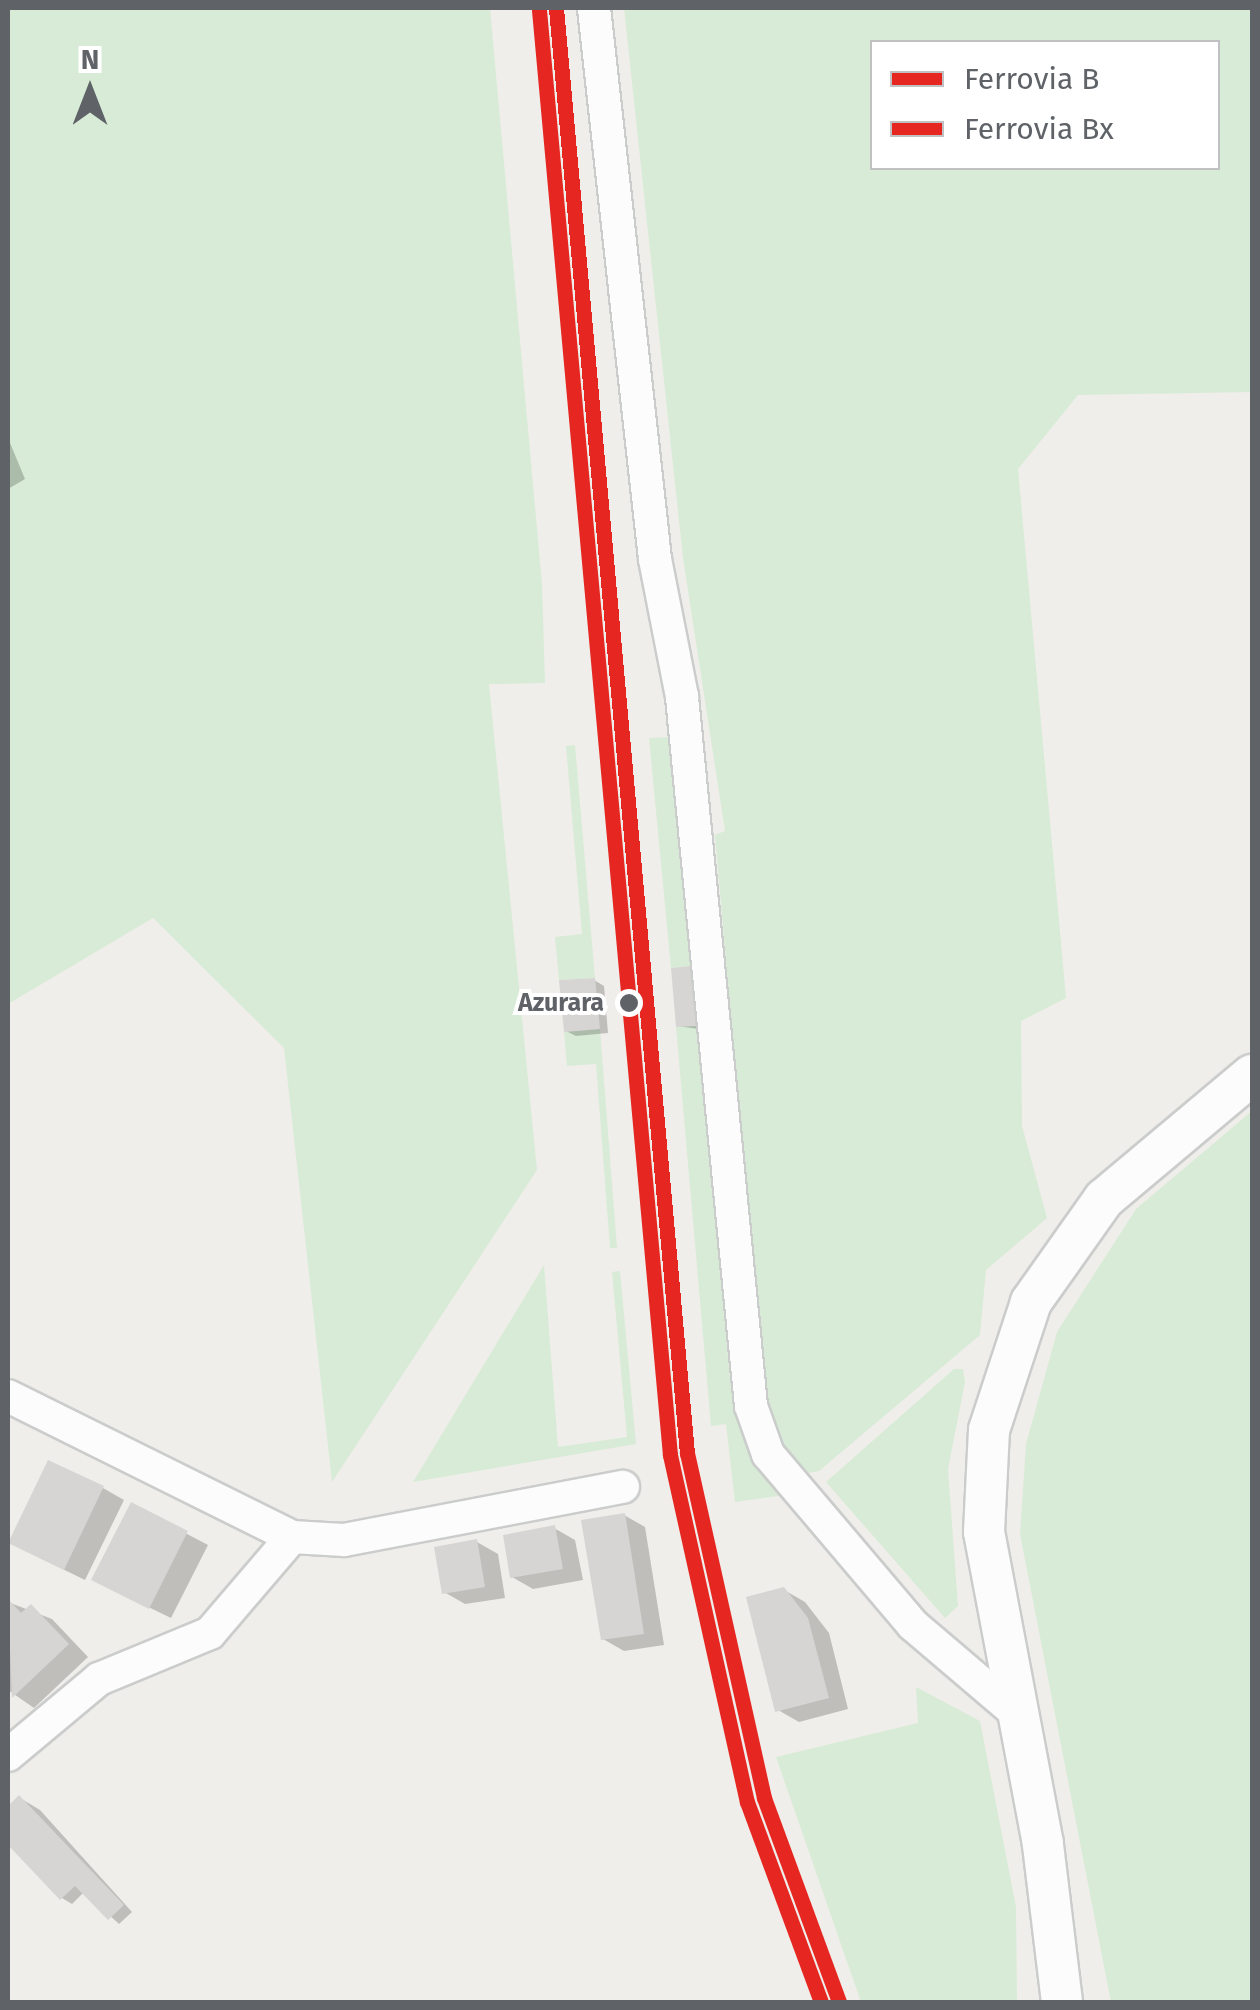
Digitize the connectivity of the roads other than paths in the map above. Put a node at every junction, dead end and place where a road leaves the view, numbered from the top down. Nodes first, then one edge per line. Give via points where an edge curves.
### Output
1 (594, 8) edge
2 (1252, 1074) edge
3 (8, 1396) edge
4 (623, 1487) dead end
5 (292, 1537) junction
6 (1014, 1711) junction
7 (8, 1755) edge
8 (1062, 2002) edge

1 - 6 street via 655,559 682,697 752,1406 768,1454 913,1625
2 - 6 street via 1104,1198 1032,1302 989,1430 984,1532
3 - 5 street
4 - 5 street via 344,1540
5 - 7 street via 210,1633 99,1679
6 - 8 street via 1044,1844

